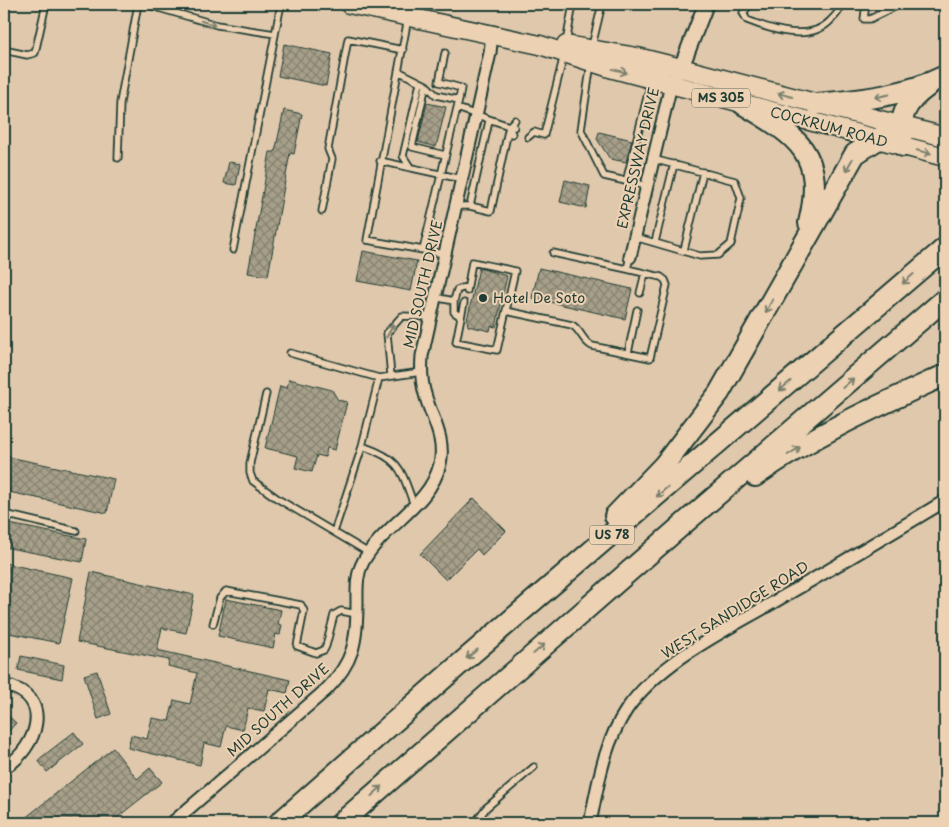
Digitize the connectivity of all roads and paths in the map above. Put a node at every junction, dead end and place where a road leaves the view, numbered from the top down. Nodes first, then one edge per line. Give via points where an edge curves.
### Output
1 (46, 4) edge
2 (138, 4) edge
3 (145, 4) edge
4 (281, 4) edge
5 (350, 4) edge
6 (573, 4) edge
7 (602, 4) edge
8 (706, 4) edge
9 (750, 4) edge
10 (841, 4) edge
11 (866, 4) edge
12 (901, 4) edge
13 (408, 16) junction
14 (276, 34) junction
15 (492, 34) junction
16 (565, 49) junction
17 (4, 50) edge
18 (402, 50) junction
19 (445, 53) dead end
20 (591, 55) junction
21 (681, 68) junction
22 (398, 71) junction
23 (651, 79) junction
24 (939, 79) edge
25 (420, 82) junction
26 (439, 82) junction
27 (671, 85) junction
28 (426, 86) junction
29 (436, 94) junction
30 (459, 100) junction
31 (743, 104) junction
32 (816, 104) junction
33 (457, 108) junction
34 (477, 113) junction
35 (515, 120) dead end
36 (490, 121) junction
37 (531, 124) dead end
38 (900, 125) junction
39 (512, 129) junction
40 (945, 137) edge
41 (876, 140) junction
42 (903, 146) junction
43 (445, 155) junction
44 (945, 157) edge
45 (118, 158) dead end
46 (653, 159) junction
47 (380, 161) junction
48 (674, 164) junction
49 (410, 167) junction
50 (703, 172) junction
51 (440, 174) junction
52 (462, 179) junction
53 (626, 182) junction
54 (647, 186) junction
55 (456, 206) junction
56 (470, 206) junction
57 (322, 211) dead end
58 (635, 237) junction
59 (655, 242) junction
60 (804, 242) junction
61 (945, 248) edge
62 (233, 250) dead end
63 (423, 250) junction
64 (684, 250) junction
65 (554, 253) dead end
66 (444, 254) junction
67 (630, 257) joint
68 (627, 269) junction
69 (645, 273) junction
70 (640, 293) dead end
71 (434, 297) junction
72 (945, 299) edge
73 (454, 301) junction
74 (464, 303) dead end
75 (637, 310) dead end
76 (506, 311) junction
77 (430, 317) junction
78 (461, 317) junction
79 (290, 353) dead end
80 (628, 353) junction
81 (421, 372) junction
82 (945, 375) edge
83 (391, 376) junction
84 (379, 378) junction
85 (266, 394) dead end
86 (361, 450) junction
87 (945, 501) edge
88 (414, 505) junction
89 (4, 514) edge
90 (681, 526) junction
91 (76, 531) dead end
92 (334, 532) junction
93 (369, 552) junction
94 (357, 614) junction
95 (213, 624) dead end
96 (491, 639) junction
97 (4, 685) edge
98 (534, 767) dead end
99 (4, 768) edge
100 (172, 823) edge
101 (279, 823) edge
102 (341, 823) edge
103 (475, 823) edge
104 (590, 823) edge

1 - 17 lane via 35,53 27,55
2 - 45 lane via 120,103
3 -> 14 lane via 216,25
4 - 14 lane
5 - 13 main road, COCKRUM ROAD / MS 305
6 - 16 lane
7 - 20 lane
8 - 21 street
9 - 10 lane via 743,13 747,20 800,34 816,32 828,24
11 - 12 lane via 864,19
13 - 15 main road, COCKRUM ROAD / MS 305
13 - 18 lane
14 - 62 lane
15 - 16 main road, COCKRUM ROAD / MS 305
15 - 34 street, MID SOUTH DRIVE
16 - 20 main road, COCKRUM ROAD / MS 305
16 - 37 lane via 544,135 530,134
18 - 22 lane
18 - 57 lane via 348,39 328,149 332,158
19 - 26 lane
20 - 21 main road, COCKRUM ROAD / MS 305
20 -> 23 main road, COCKRUM ROAD / MS 305
20 - 53 lane via 581,130 604,176
21 - 27 street, EXPRESSWAY DRIVE
32 -> 21 main road, COCKRUM ROAD / MS 305
22 - 25 lane
22 - 47 lane
23 - 27 main road, COCKRUM ROAD / MS 305
23 - 53 lane
24 -> 32 highway via 882,97
24 - 38 highway via 911,100
25 - 28 lane
25 - 49 lane via 403,156
26 - 29 lane
26 - 30 lane via 461,88
27 - 31 main road, COCKRUM ROAD / MS 305
27 - 46 street, EXPRESSWAY DRIVE
28 - 29 lane
28 - 43 lane via 412,147
29 - 30 lane
30 - 33 lane
31 - 41 main road, COCKRUM ROAD / MS 305
31 - 60 highway via 787,131 812,163 814,202
32 - 38 main road, COCKRUM ROAD / MS 305
33 - 34 lane
33 - 43 lane
34 - 36 lane
34 - 52 street, MID SOUTH DRIVE
35 - 39 lane
36 - 39 lane
36 - 56 lane
38 - 40 main road, COCKRUM ROAD / MS 305
38 - 41 highway
38 - 42 highway
39 - 56 lane via 491,210
41 - 42 main road, COCKRUM ROAD / MS 305
41 -> 60 highway via 855,154
42 -> 44 main road, COCKRUM ROAD / MS 305
43 - 51 lane
46 - 48 lane
46 - 54 street, EXPRESSWAY DRIVE
47 - 49 lane
47 - 63 lane via 367,240
48 - 50 lane
48 - 59 lane
49 - 51 lane
50 - 64 lane
50 - 64 lane via 735,181 741,198 731,244 718,255 700,256
51 - 52 lane
51 - 63 lane
52 - 55 street, MID SOUTH DRIVE
53 - 54 lane
54 - 58 street, EXPRESSWAY DRIVE
55 - 56 lane
55 - 66 street, MID SOUTH DRIVE
58 - 59 lane
58 - 67 street, EXPRESSWAY DRIVE
59 - 64 lane
60 -> 96 highway via 734,368 685,440 631,500 535,591
61 -> 96 highway, US 78
63 - 66 lane
65 - 68 lane
66 - 71 street, MID SOUTH DRIVE
67 - 68 lane
68 - 69 lane
69 - 70 lane
69 - 80 lane via 665,280 666,292 650,358
71 - 73 lane
71 - 77 street, MID SOUTH DRIVE
90 -> 72 highway, US 78
73 - 76 lane via 457,290 467,288 472,262 515,271
73 - 78 lane via 454,312
74 - 78 lane
75 - 80 lane
76 - 78 lane via 497,350 456,342
76 - 80 lane via 572,325 585,342
77 - 81 street, MID SOUTH DRIVE via 423,344
83 -> 77 lane via 387,333 402,316
79 - 84 lane
81 - 83 lane
81 - 88 street, MID SOUTH DRIVE via 440,437 441,458 436,477
90 -> 82 highway via 822,434
83 - 84 lane
84 - 86 lane
85 - 92 lane via 250,463 253,481
86 - 88 lane via 365,447 384,454 399,465
86 - 92 lane
87 - 104 street, WEST SANDIDGE ROAD via 733,626 655,679 632,703 613,734
88 - 93 street, MID SOUTH DRIVE
89 - 91 lane
102 -> 90 highway, US 78
92 - 93 lane
93 - 94 street, MID SOUTH DRIVE via 359,572
94 - 95 lane via 341,611 334,615 326,646 316,653 297,646 304,611 301,605 226,591 220,598
94 - 100 street, MID SOUTH DRIVE via 352,650 338,678
96 -> 101 highway, US 78
97 - 99 street via 14,687 35,704 37,718 31,739 16,761
98 - 103 lane via 486,808

